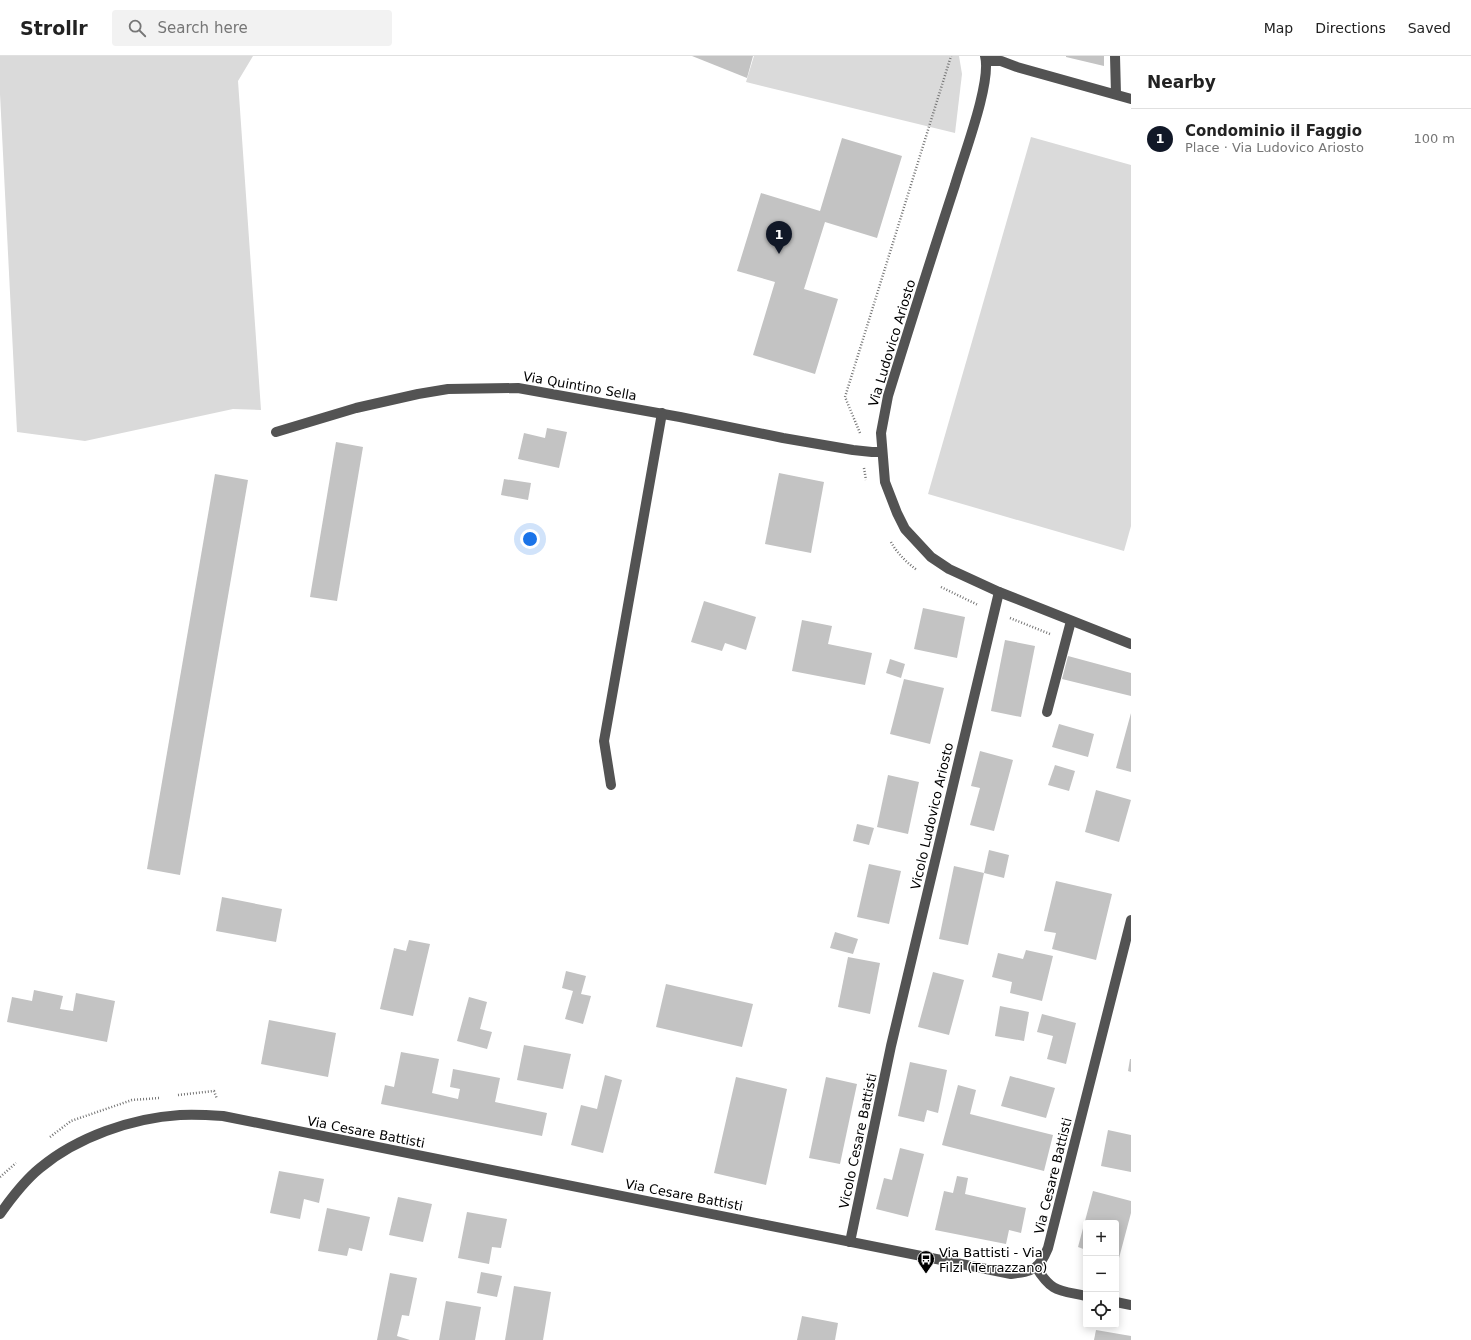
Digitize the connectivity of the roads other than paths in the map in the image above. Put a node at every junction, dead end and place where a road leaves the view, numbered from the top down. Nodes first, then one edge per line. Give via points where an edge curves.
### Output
1 (1115, 56) edge
2 (985, 58) edge
3 (1116, 94) junction
4 (1131, 99) edge
5 (662, 413) junction
6 (276, 432) dead end
7 (882, 452) junction
8 (999, 592) junction
9 (1071, 621) junction
10 (1131, 644) edge
11 (1047, 712) dead end
12 (611, 785) dead end
13 (1131, 920) edge
14 (891, 1046) joint
15 (0, 1214) edge
16 (850, 1242) junction
17 (1036, 1268) junction
18 (1083, 1295) edge
19 (1119, 1303) edge
20 (1131, 1305) edge

1 - 3 street
2 - 3 street
2 - 7 street, Via Ludovico Ariosto via 985,77 970,139 888,396 881,433
3 - 4 street
5 - 6 street, Via Quintino Sella via 518,388 448,389 368,404
5 - 7 street, Via Quintino Sella via 783,438
5 - 12 street via 604,741
7 - 8 street, Via Ludovico Ariosto via 885,482 905,529 931,557 949,569
8 - 9 street, Via Ludovico Ariosto
8 - 14 street, Vicolo Ludovico Ariosto
9 - 10 street, Via Ludovico Ariosto
9 - 11 street
13 - 17 street, Via Cesare Battisti via 1048,1248
14 - 16 street, Vicolo Cesare Battisti
15 - 16 street, Via Cesare Battisti via 18,1190 39,1169 66,1149 128,1124 154,1118 199,1114 223,1116
16 - 17 street, Via Cesare Battisti via 1011,1274
17 - 18 street via 1055,1289
19 - 20 street

